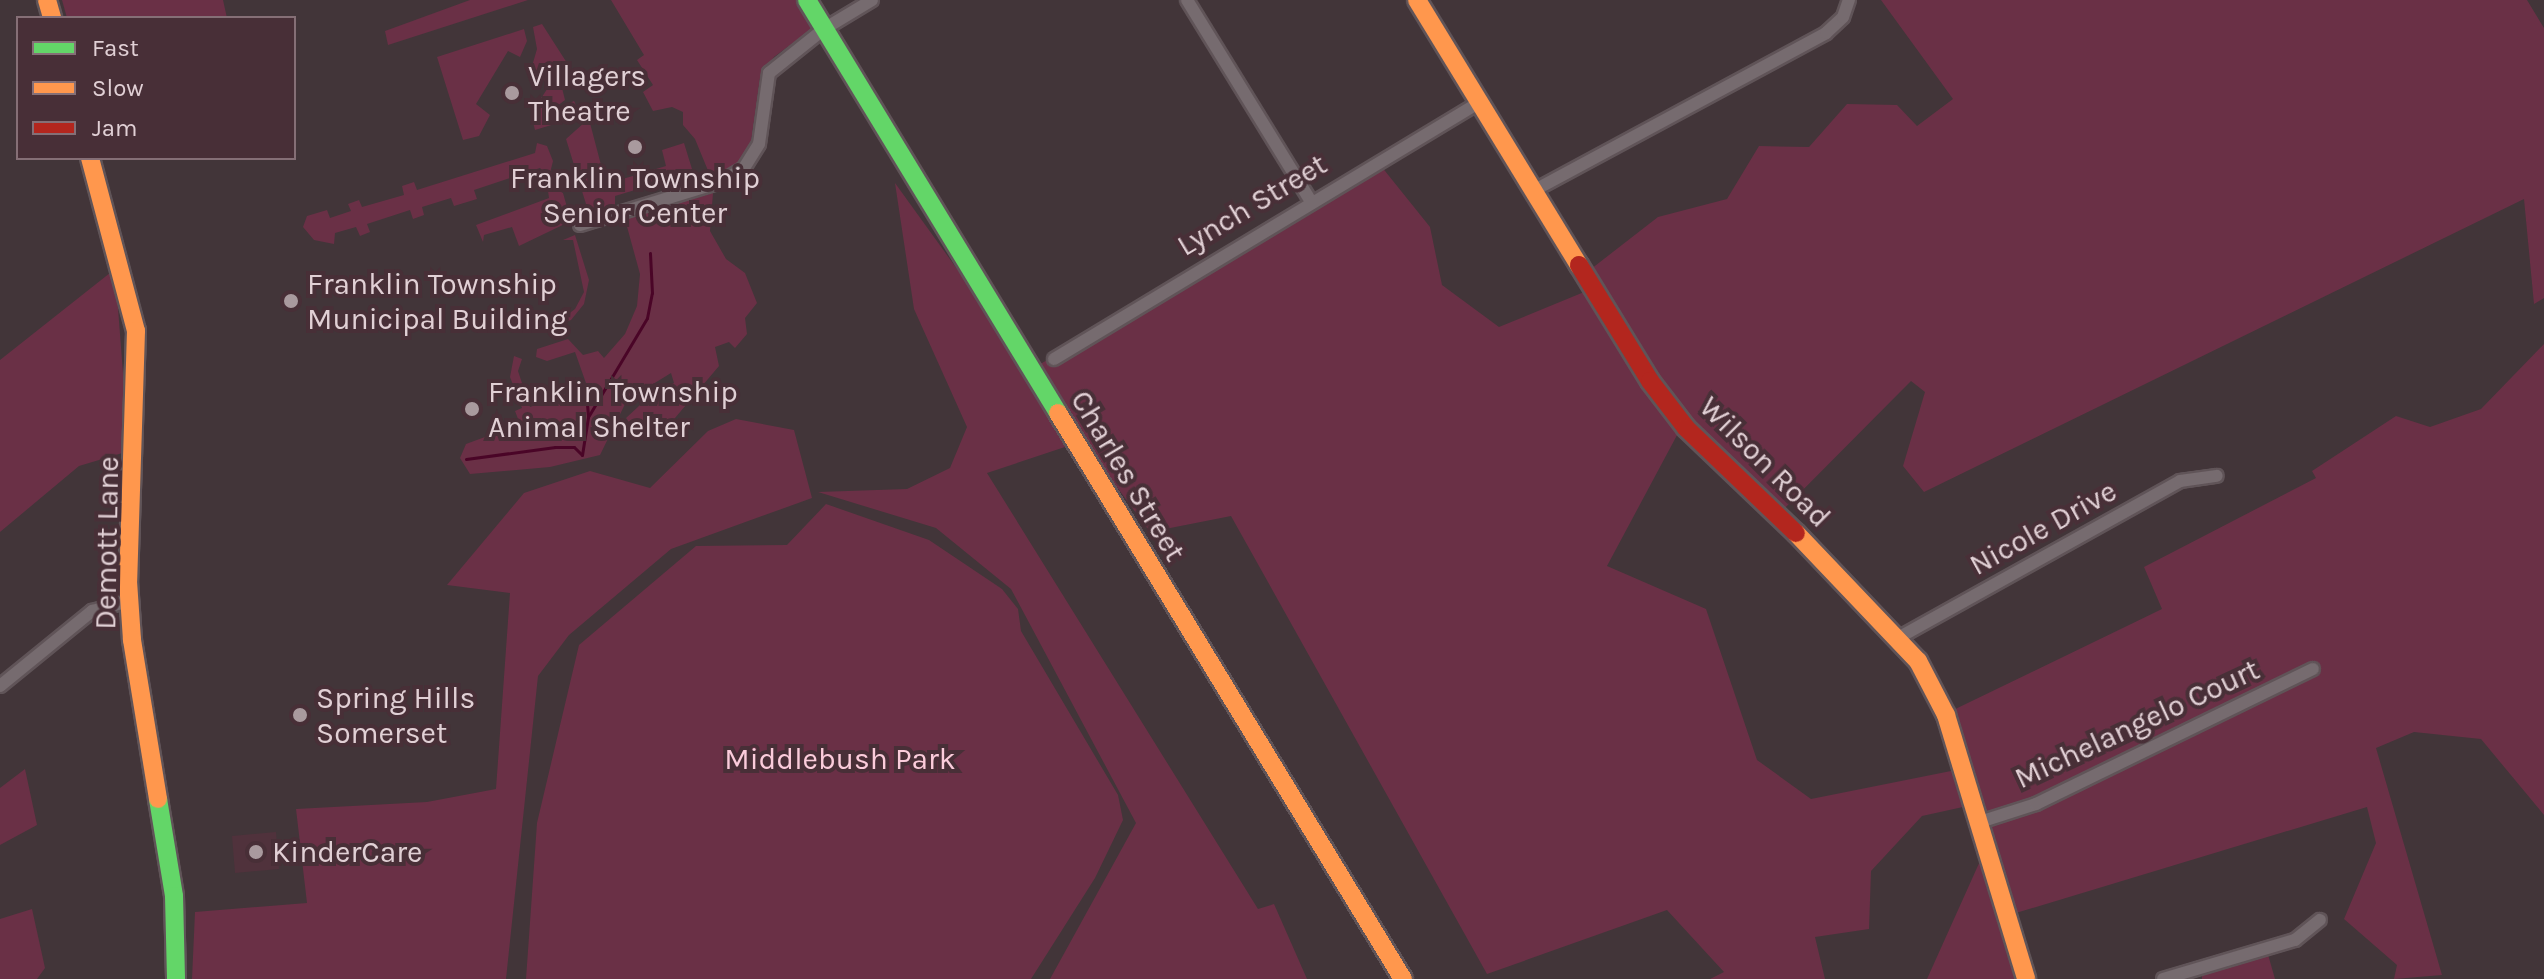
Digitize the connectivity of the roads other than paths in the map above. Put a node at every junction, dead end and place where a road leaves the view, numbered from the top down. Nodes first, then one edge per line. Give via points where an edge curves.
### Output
1 (807, 0) edge
2 (872, 0) edge
3 (1187, 0) edge
4 (1417, 0) edge
5 (1849, 0) edge
6 (824, 29) junction
7 (1480, 102) junction
8 (91, 160) edge
9 (1533, 191) junction
10 (1310, 200) junction
11 (580, 225) dead end
12 (1054, 359) dead end
13 (2217, 476) dead end
14 (130, 601) junction
15 (1898, 638) junction
16 (2313, 669) dead end
17 (0, 686) edge
18 (1980, 822) junction
19 (2320, 920) dead end
20 (176, 979) edge
21 (1403, 979) edge
22 (2026, 979) edge
23 (2163, 979) edge

1 - 6 street, Charles Street
2 - 6 street
3 - 10 street
4 - 7 street, Wilson Road
5 - 9 street via 1843,17 1826,33
6 - 11 street via 769,73 759,144 744,168 721,182
6 - 21 street, Charles Street
7 - 9 street, Wilson Road
7 - 10 street, Lynch Street
8 - 14 street, Demott Lane via 136,331
9 - 15 street, Wilson Road via 1650,381 1686,428
10 - 12 street, Lynch Street
13 - 15 street, Nicole Drive via 2180,481
14 - 17 street via 92,611
14 - 20 street, Demott Lane via 174,896
15 - 18 street, Wilson Road via 1918,661 1946,715
16 - 18 street, Michelangelo Court via 2036,804
18 - 22 street, Wilson Road
19 - 23 street via 2295,940

